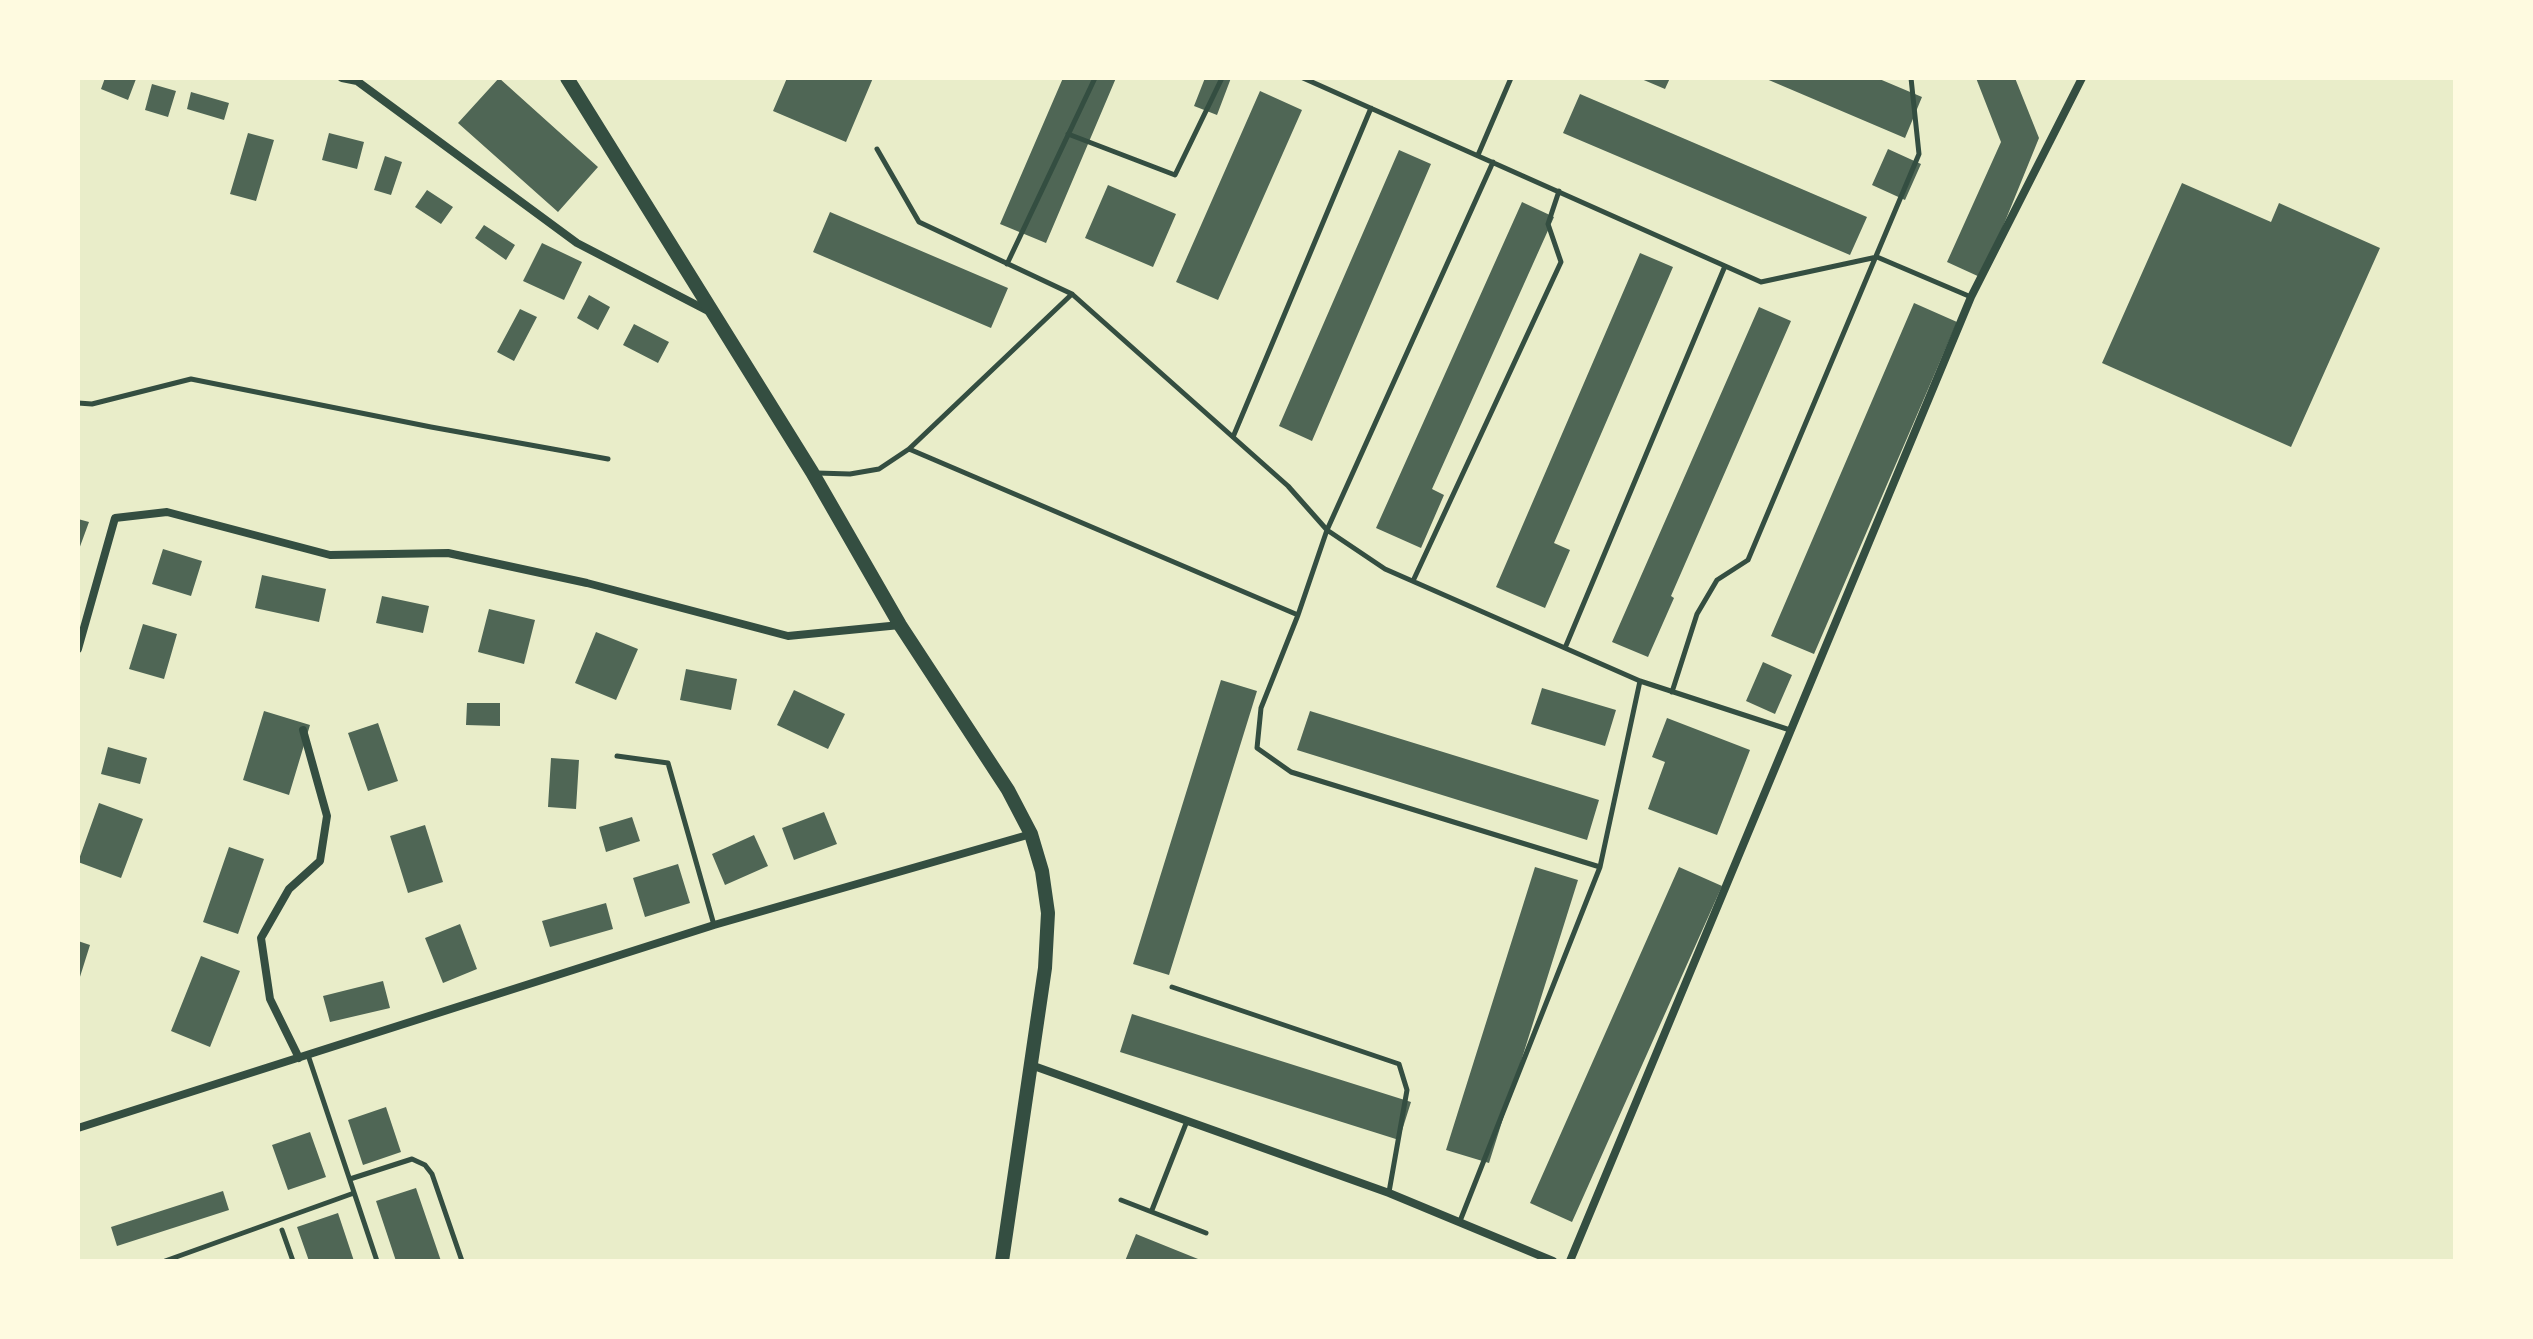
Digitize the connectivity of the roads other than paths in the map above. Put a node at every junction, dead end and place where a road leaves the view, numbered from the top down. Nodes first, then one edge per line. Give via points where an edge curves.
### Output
1 (342, 78) edge
2 (567, 78) edge
3 (1095, 78) edge
4 (1222, 78) edge
5 (1303, 78) edge
6 (1511, 78) edge
7 (1911, 78) edge
8 (2082, 78) edge
9 (358, 79) edge
10 (1371, 108) junction
11 (1068, 134) junction
12 (877, 149) dead end
13 (1478, 155) junction
14 (1493, 162) junction
15 (1559, 191) junction
16 (1877, 257) junction
17 (1007, 264) junction
18 (1725, 266) junction
19 (1072, 294) junction
20 (1971, 297) junction
21 (714, 314) junction
22 (78, 403) edge
23 (1233, 437) junction
24 (909, 449) junction
25 (608, 459) dead end
26 (812, 472) junction
27 (1327, 530) junction
28 (1413, 581) junction
29 (1298, 615) junction
30 (900, 625) junction
31 (1565, 648) junction
32 (78, 649) edge
33 (1640, 681) junction
34 (1672, 692) junction
35 (303, 730) dead end
36 (1790, 730) junction
37 (617, 756) dead end
38 (1031, 834) junction
39 (1600, 867) junction
40 (714, 925) junction
41 (1172, 987) dead end
42 (303, 1056) junction
43 (1031, 1065) junction
44 (1187, 1121) junction
45 (78, 1128) edge
46 (350, 1180) junction
47 (354, 1193) junction
48 (1389, 1193) junction
49 (1121, 1200) dead end
50 (1152, 1210) junction
51 (1460, 1221) junction
52 (282, 1230) dead end
53 (1206, 1233) dead end
54 (165, 1261) edge
55 (293, 1261) edge
56 (377, 1261) edge
57 (462, 1261) edge
58 (1002, 1261) edge
59 (1553, 1261) edge
60 (1570, 1261) edge

1 - 9 street
2 - 21 street
3 - 11 lane
4 - 11 lane via 1175,175
5 - 10 lane
6 - 13 lane
7 - 16 lane via 1919,154
8 - 20 street
9 - 21 street via 577,243
10 - 13 lane
10 - 23 lane
11 - 17 lane
12 - 17 lane via 919,222
13 - 14 lane
14 - 15 lane
14 - 27 lane
15 - 18 lane
15 - 28 lane via 1548,224 1561,262
16 - 18 lane via 1761,282
16 - 20 lane
16 - 34 lane via 1748,560 1717,580 1697,614
17 - 19 lane
18 - 31 lane
19 - 23 lane
19 - 24 lane
20 - 36 street
21 - 26 street
22 - 25 lane via 191,379
23 - 27 lane
24 - 26 lane via 879,469
24 - 29 lane
26 - 30 street
27 - 28 lane
27 - 29 lane
28 - 31 lane
29 - 39 lane via 1261,708 1257,748 1291,772
30 - 32 street via 788,636 448,553 330,555 167,512 115,518
30 - 38 street
31 - 33 lane
33 - 34 lane
33 - 39 lane
34 - 36 lane
35 - 42 street via 327,816 320,861 289,889 261,938 270,999
36 - 60 street
37 - 40 lane via 668,763
38 - 40 street
38 - 43 street via 1048,913
39 - 51 lane
40 - 42 street
41 - 48 lane via 1399,1064 1407,1090
42 - 45 street
42 - 46 lane
43 - 44 street
43 - 58 street
44 - 48 street
44 - 50 lane
46 - 47 lane
46 - 57 lane via 412,1159 425,1165
47 - 54 lane
47 - 56 lane
48 - 51 street
49 - 50 lane
50 - 53 lane
51 - 59 street
52 - 55 lane

